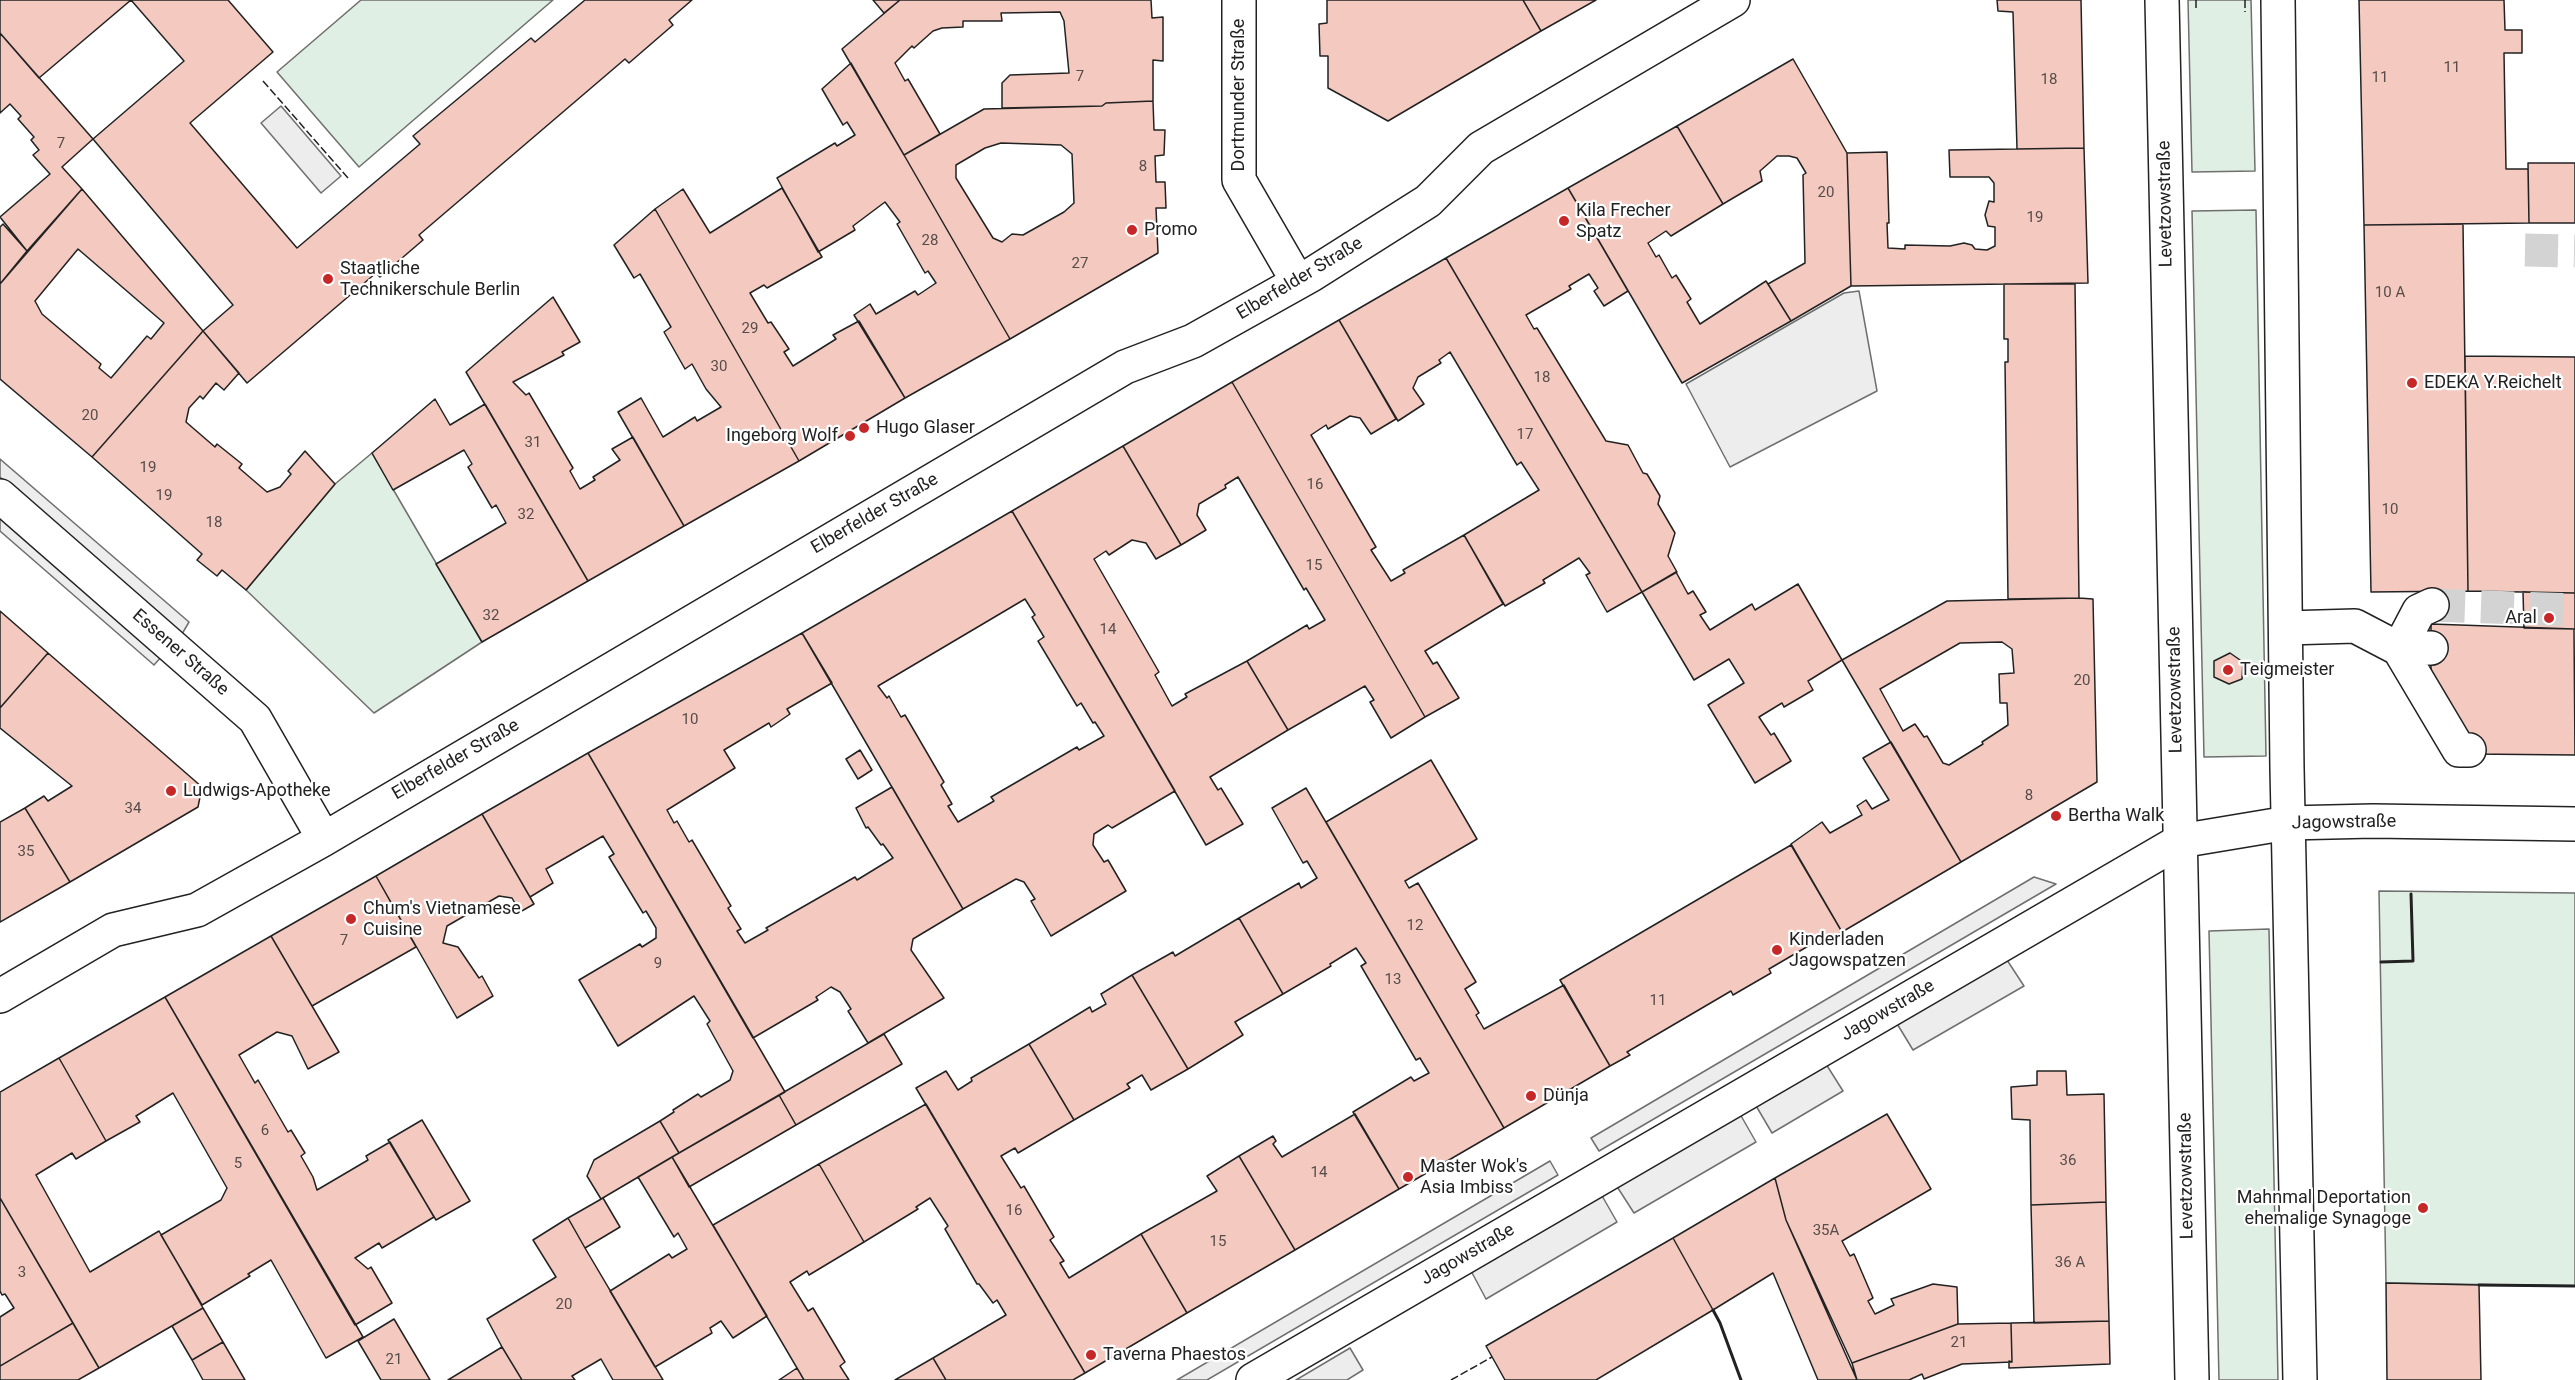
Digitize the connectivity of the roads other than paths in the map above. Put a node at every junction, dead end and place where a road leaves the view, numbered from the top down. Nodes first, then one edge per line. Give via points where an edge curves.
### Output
1 (1239, 0) edge
2 (1733, 0) edge
3 (2162, 0) edge
4 (2278, 0) edge
5 (1298, 282) junction
6 (0, 496) edge
7 (2432, 605) dead end
8 (2286, 628) junction
9 (2431, 648) dead end
10 (2399, 649) junction
11 (2469, 750) dead end
12 (2288, 823) junction
13 (2575, 824) edge
14 (324, 838) junction
15 (2180, 841) junction
16 (0, 996) edge
17 (1252, 1380) edge
18 (2192, 1380) edge
19 (2300, 1380) edge

1 - 5 street, Dortmunder Straße via 1239,180
2 - 5 street, Elberfelder Straße via 1481,148 1428,201
3 - 15 street, Levetzowstraße
4 - 8 street
5 - 14 street, Elberfelder Straße via 1193,341 1125,367
6 - 14 street, Essener Straße via 255,719
7 - 10 street via 2419,611
8 - 10 street via 2355,626
8 - 12 street
9 - 10 street
10 - 11 street via 2437,702 2460,750
12 - 13 street, Jagowstraße
12 - 15 street, Jagowstraße
12 - 19 street
14 - 16 street, Elberfelder Straße via 197,910 113,930
15 - 17 street, Jagowstraße
15 - 18 street, Levetzowstraße

